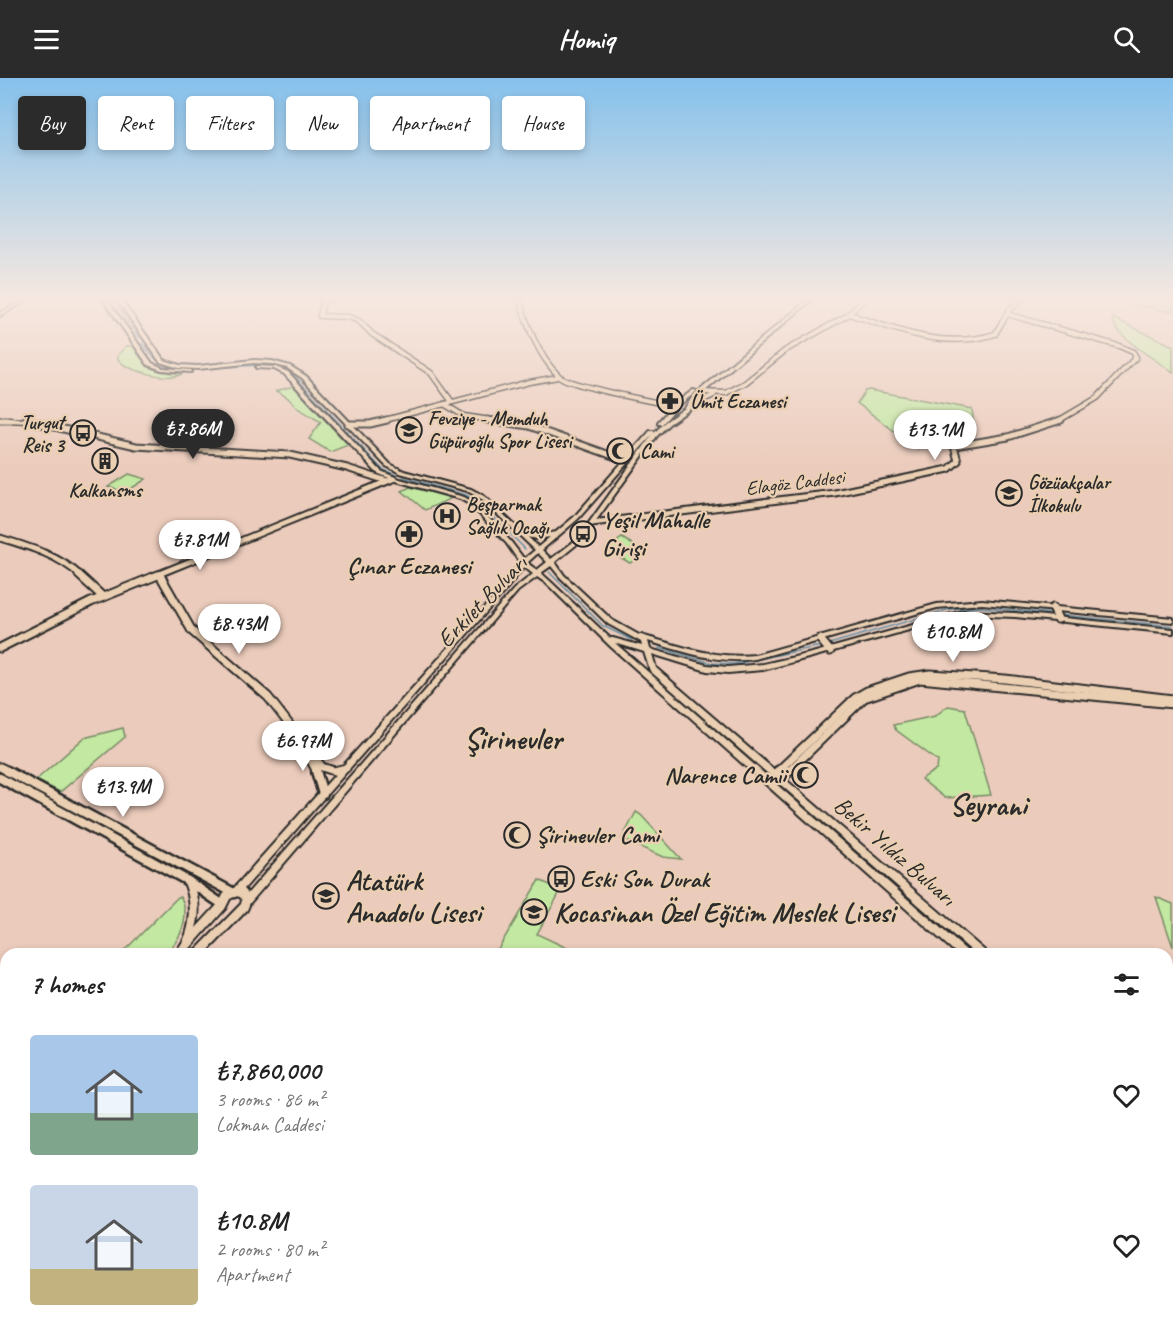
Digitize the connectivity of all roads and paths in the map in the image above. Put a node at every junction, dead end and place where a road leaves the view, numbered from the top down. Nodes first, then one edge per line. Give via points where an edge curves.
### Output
1 (144, 357) edge
2 (159, 357) edge
3 (406, 357) edge
4 (544, 357) edge
5 (735, 357) edge
6 (743, 357) edge
7 (778, 357) edge
8 (1136, 357) edge
9 (558, 377) junction
10 (547, 379) junction
11 (568, 382) junction
12 (699, 394) junction
13 (714, 394) junction
14 (452, 402) junction
15 (444, 404) junction
16 (676, 405) junction
17 (687, 408) junction
18 (670, 412) junction
19 (677, 416) junction
20 (0, 420) edge
21 (348, 424) junction
22 (373, 424) junction
23 (359, 435) junction
24 (627, 461) junction
25 (390, 480) junction
26 (492, 506) junction
27 (480, 508) junction
28 (592, 523) junction
29 (560, 532) junction
30 (519, 533) junction
31 (0, 538) edge
32 (537, 550) junction
33 (523, 563) junction
34 (554, 565) junction
35 (537, 573) junction
36 (160, 574) junction
37 (103, 597) junction
38 (1053, 608) junction
39 (1058, 620) junction
40 (1173, 620) edge
41 (1173, 631) edge
42 (601, 633) junction
43 (636, 635) junction
44 (820, 639) junction
45 (0, 648) edge
46 (830, 651) junction
47 (647, 655) junction
48 (637, 666) junction
49 (1173, 699) edge
50 (1173, 704) edge
51 (303, 744) junction
52 (0, 767) edge
53 (348, 767) junction
54 (777, 777) junction
55 (0, 778) edge
56 (323, 794) junction
57 (188, 881) junction
58 (235, 892) junction
59 (247, 900) junction
60 (222, 905) junction
61 (238, 912) junction
62 (183, 948) edge
63 (184, 948) edge
64 (204, 948) edge
65 (957, 948) edge
66 (975, 948) edge

1 - 25 main road, Bekir Yıldız Bulvarı via 156,367 179,371 262,367 283,370
2 - 21 main road, Bekir Yıldız Bulvarı via 162,361 188,366 267,362 288,365
3 - 14 street via 430,373
4 - 9 street
5 - 16 main road, Erkilet Bulvarı
6 - 12 main road, Erkilet Bulvarı
7 - 13 street via 730,392
8 - 28 street, Elagöz Caddesi via 1101,395 1066,419 1016,437 954,446 958,461 949,469 835,493
9 - 10 street
9 - 11 street
10 - 11 street
10 - 14 street
11 - 16 street
12 - 13 street
12 - 17 main road, Erkilet Bulvarı
13 - 17 street
14 - 15 street
15 - 22 street
15 - 24 street via 464,416 529,426
16 - 17 main road via 680,410
16 - 18 main road, Erkilet Bulvarı
17 - 19 main road, Erkilet Bulvarı
18 - 19 main road
18 - 24 main road, Erkilet Bulvarı
19 - 28 main road, Erkilet Bulvarı via 656,435
20 - 25 street via 23,419 136,446 290,456
21 - 22 street
21 - 23 main road, Bekir Yıldız Bulvarı
22 - 23 street
23 - 26 main road, Bekir Yıldız Bulvarı via 391,467 469,490
24 - 29 main road, Erkilet Bulvarı
25 - 27 main road, Bekir Yıldız Bulvarı via 462,498
25 - 36 street
26 - 27 street
26 - 30 main road, Bekir Yıldız Bulvarı
27 - 33 main road, Bekir Yıldız Bulvarı
28 - 34 main road, Erkilet Bulvarı
29 - 30 main road via 539,537
29 - 32 main road, Erkilet Bulvarı
30 - 32 main road, Bekir Yıldız Bulvarı
31 - 37 street via 68,564
32 - 33 main road, Erkilet Bulvarı
32 - 34 main road, Bekir Yıldız Bulvarı
33 - 35 main road, Bekir Yıldız Bulvarı
33 - 53 main road, Erkilet Bulvarı
34 - 35 main road, Erkilet Bulvarı
34 - 43 main road, Bekir Yıldız Bulvarı via 610,622
35 - 42 main road, Bekir Yıldız Bulvarı
35 - 59 main road, Erkilet Bulvarı via 516,590
36 - 37 street
36 - 51 street via 192,631 268,696
37 - 45 street
38 - 39 street
38 - 40 main road
38 - 44 main road via 951,603
39 - 41 main road
39 - 46 main road via 963,613
42 - 47 main road
42 - 48 main road, Bekir Yıldız Bulvarı
43 - 44 main road via 728,659 755,657
43 - 47 main road, Bekir Yıldız Bulvarı via 645,643
44 - 46 street
46 - 47 main road via 763,667 728,670
47 - 48 main road via 637,656
47 - 54 main road, Bekir Yıldız Bulvarı via 652,669
48 - 65 main road, Bekir Yıldız Bulvarı
49 - 54 street via 1005,679 930,674 909,677 855,698
50 - 54 street via 920,679 864,698
51 - 53 street via 326,769
51 - 56 street
52 - 58 street
53 - 56 main road, Erkilet Bulvarı
54 - 66 main road, Bekir Yıldız Bulvarı
55 - 57 street
56 - 58 main road, Erkilet Bulvarı
57 - 60 street
57 - 62 main road via 195,910
58 - 59 main road via 243,893
58 - 60 main road
59 - 61 main road
60 - 61 main road via 227,913
60 - 63 main road
61 - 64 main road

